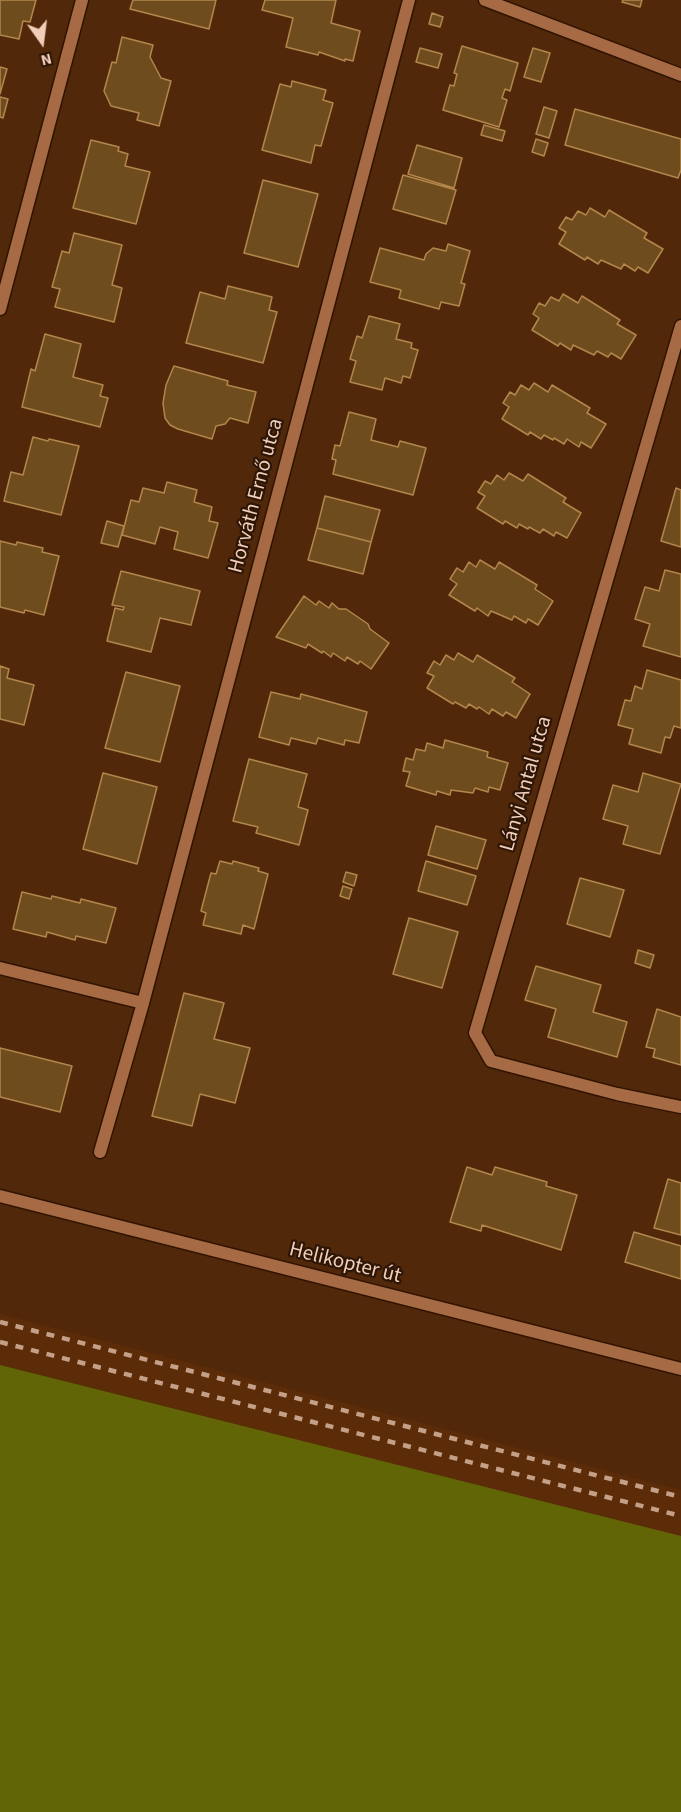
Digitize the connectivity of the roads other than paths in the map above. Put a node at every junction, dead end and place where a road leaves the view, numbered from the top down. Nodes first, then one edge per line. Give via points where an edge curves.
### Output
1 (82, 0) edge
2 (409, 0) edge
3 (485, 0) edge
4 (681, 75) edge
5 (0, 309) edge
6 (681, 326) edge
7 (0, 968) edge
8 (143, 1003) junction
9 (681, 1107) edge
10 (100, 1152) dead end
11 (0, 1196) edge
12 (681, 1370) edge

1 - 5 street
2 - 8 street, Horváth Ernő utca
3 - 4 street
6 - 9 street, Lányi Antal utca via 475,1033 491,1061
7 - 8 street
8 - 10 street, Horváth Ernő utca
11 - 12 street, Helikopter út

